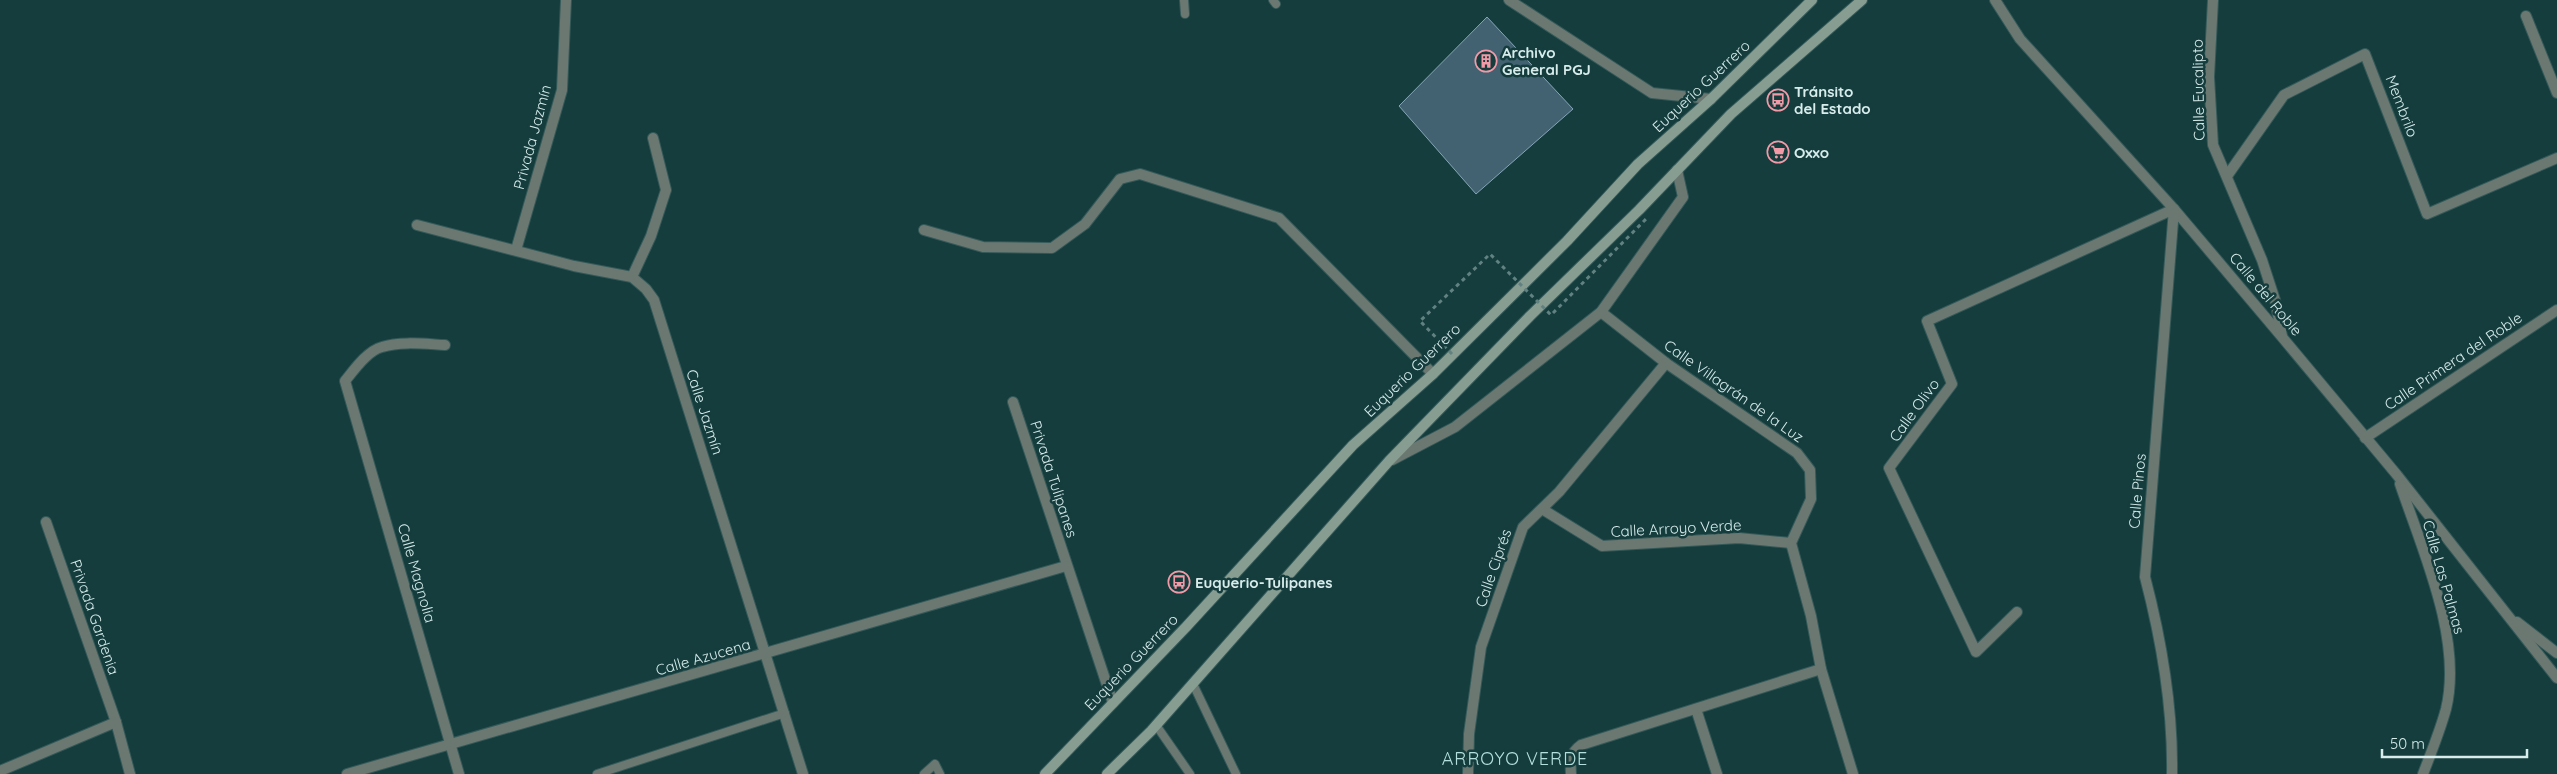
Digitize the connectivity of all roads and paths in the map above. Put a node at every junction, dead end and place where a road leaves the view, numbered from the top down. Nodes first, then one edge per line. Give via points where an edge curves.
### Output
1 (566, 0) edge
2 (1184, 0) edge
3 (1508, 0) edge
4 (1812, 0) edge
5 (1862, 0) edge
6 (1995, 0) edge
7 (2213, 0) edge
8 (1185, 14) dead end
9 (2526, 16) dead end
10 (2557, 93) edge
11 (1711, 99) junction
12 (653, 138) dead end
13 (2557, 158) edge
14 (1677, 170) junction
15 (2228, 176) junction
16 (2174, 209) junction
17 (1646, 218) dead end
18 (417, 225) dead end
19 (924, 230) dead end
20 (516, 250) junction
21 (632, 277) junction
22 (2557, 310) edge
23 (1601, 312) junction
24 (2282, 337) junction
25 (444, 344) dead end
26 (1452, 354) junction
27 (1666, 363) junction
28 (1433, 374) junction
29 (1013, 402) dead end
30 (2365, 438) junction
31 (1389, 461) junction
32 (2397, 476) junction
33 (1542, 509) junction
34 (46, 522) dead end
35 (1792, 542) junction
36 (1066, 566) junction
37 (2017, 612) dead end
38 (2506, 614) junction
39 (2557, 653) edge
40 (767, 654) junction
41 (1821, 669) junction
42 (2557, 678) edge
43 (1193, 684) junction
44 (1113, 703) junction
45 (1696, 709) junction
46 (785, 713) junction
47 (116, 722) junction
48 (1156, 725) junction
49 (451, 744) junction
50 (0, 771) edge
51 (130, 774) edge
52 (347, 774) edge
53 (460, 774) edge
54 (597, 774) edge
55 (803, 774) edge
56 (924, 774) edge
57 (940, 774) edge
58 (1045, 774) edge
59 (1107, 774) edge
60 (1190, 774) edge
61 (1236, 774) edge
62 (1468, 774) edge
63 (1571, 774) edge
64 (1717, 774) edge
65 (1853, 774) edge
66 (2172, 774) edge
67 (2423, 774) edge

1 - 20 street, Privada Jazmín via 562,90
2 - 8 lane
3 - 11 street via 1652,93
4 - 11 main road, Euquerio Guerrero
5 - 14 main road via 1731,114
6 - 16 street, Calle del Roble via 2026,46
7 - 15 street, Calle Eucalipto via 2209,77 2213,145
9 - 10 street
11 - 26 main road, Euquerio Guerrero via 1638,164 1567,241
12 - 21 street via 666,190 651,236
13 - 15 street, Membrilo via 2427,214 2365,54 2284,96
14 - 23 street via 1683,197
14 - 31 main road
15 - 24 street, Calle Eucalipto via 2262,260 2275,300
16 - 24 street, Calle del Roble
16 - 37 street, Calle Olivo via 1927,321 1952,384 1889,468 1976,652
16 - 66 street, Calle Pinos via 2145,577 2165,666 2171,711
17 - 26 path, bridge via 1551,315 1490,254 1420,320
18 - 20 street
19 - 28 street via 983,247 1052,248 1085,224 1120,179 1140,174 1279,218
20 - 21 street
21 - 40 street, Calle Jazmín via 654,300
22 - 30 street, Calle Primera del Roble
23 - 27 street, Calle Villagrán de la Luz
23 - 31 street via 1455,427
24 - 30 street, Calle del Roble
25 - 49 street, Calle Magnolia via 381,347 361,362 345,381
26 - 28 main road, Euquerio Guerrero
27 - 33 street, Calle Ciprés
27 - 35 street, Calle Villagrán de la Luz via 1797,453 1810,470 1811,498
28 - 44 main road, Euquerio Guerrero via 1353,445
29 - 36 street, Privada Tulipanes
30 - 32 street, Calle del Roble
31 - 43 main road
32 - 38 street, Calle del Roble
32 - 67 street, Calle Las Palmas via 2426,558 2448,645 2446,708
33 - 35 street, Calle Arroyo Verde via 1602,546 1739,538
33 - 62 street, Calle Ciprés via 1523,527 1481,647 1469,734
34 - 47 street, Privada Gardenia
35 - 41 street
36 - 40 street, Calle Azucena
36 - 44 street, Privada Tulipanes
38 - 39 street, Calle del Roble
38 - 42 street, Calle del Roble
40 - 46 street, Calle Jazmín
40 - 49 street, Calle Azucena
41 - 45 street
41 - 65 street
43 - 48 main road
43 - 61 lane
44 - 58 main road, Euquerio Guerrero
45 - 63 street via 1581,744 1573,750
45 - 64 street
46 - 54 lane
46 - 55 street, Calle Jazmín
47 - 50 street
47 - 51 street, Privada Gardenia
48 - 59 main road
48 - 60 lane
49 - 52 street, Calle Azucena
49 - 53 street, Calle Magnolia
56 - 57 lane via 935,764

